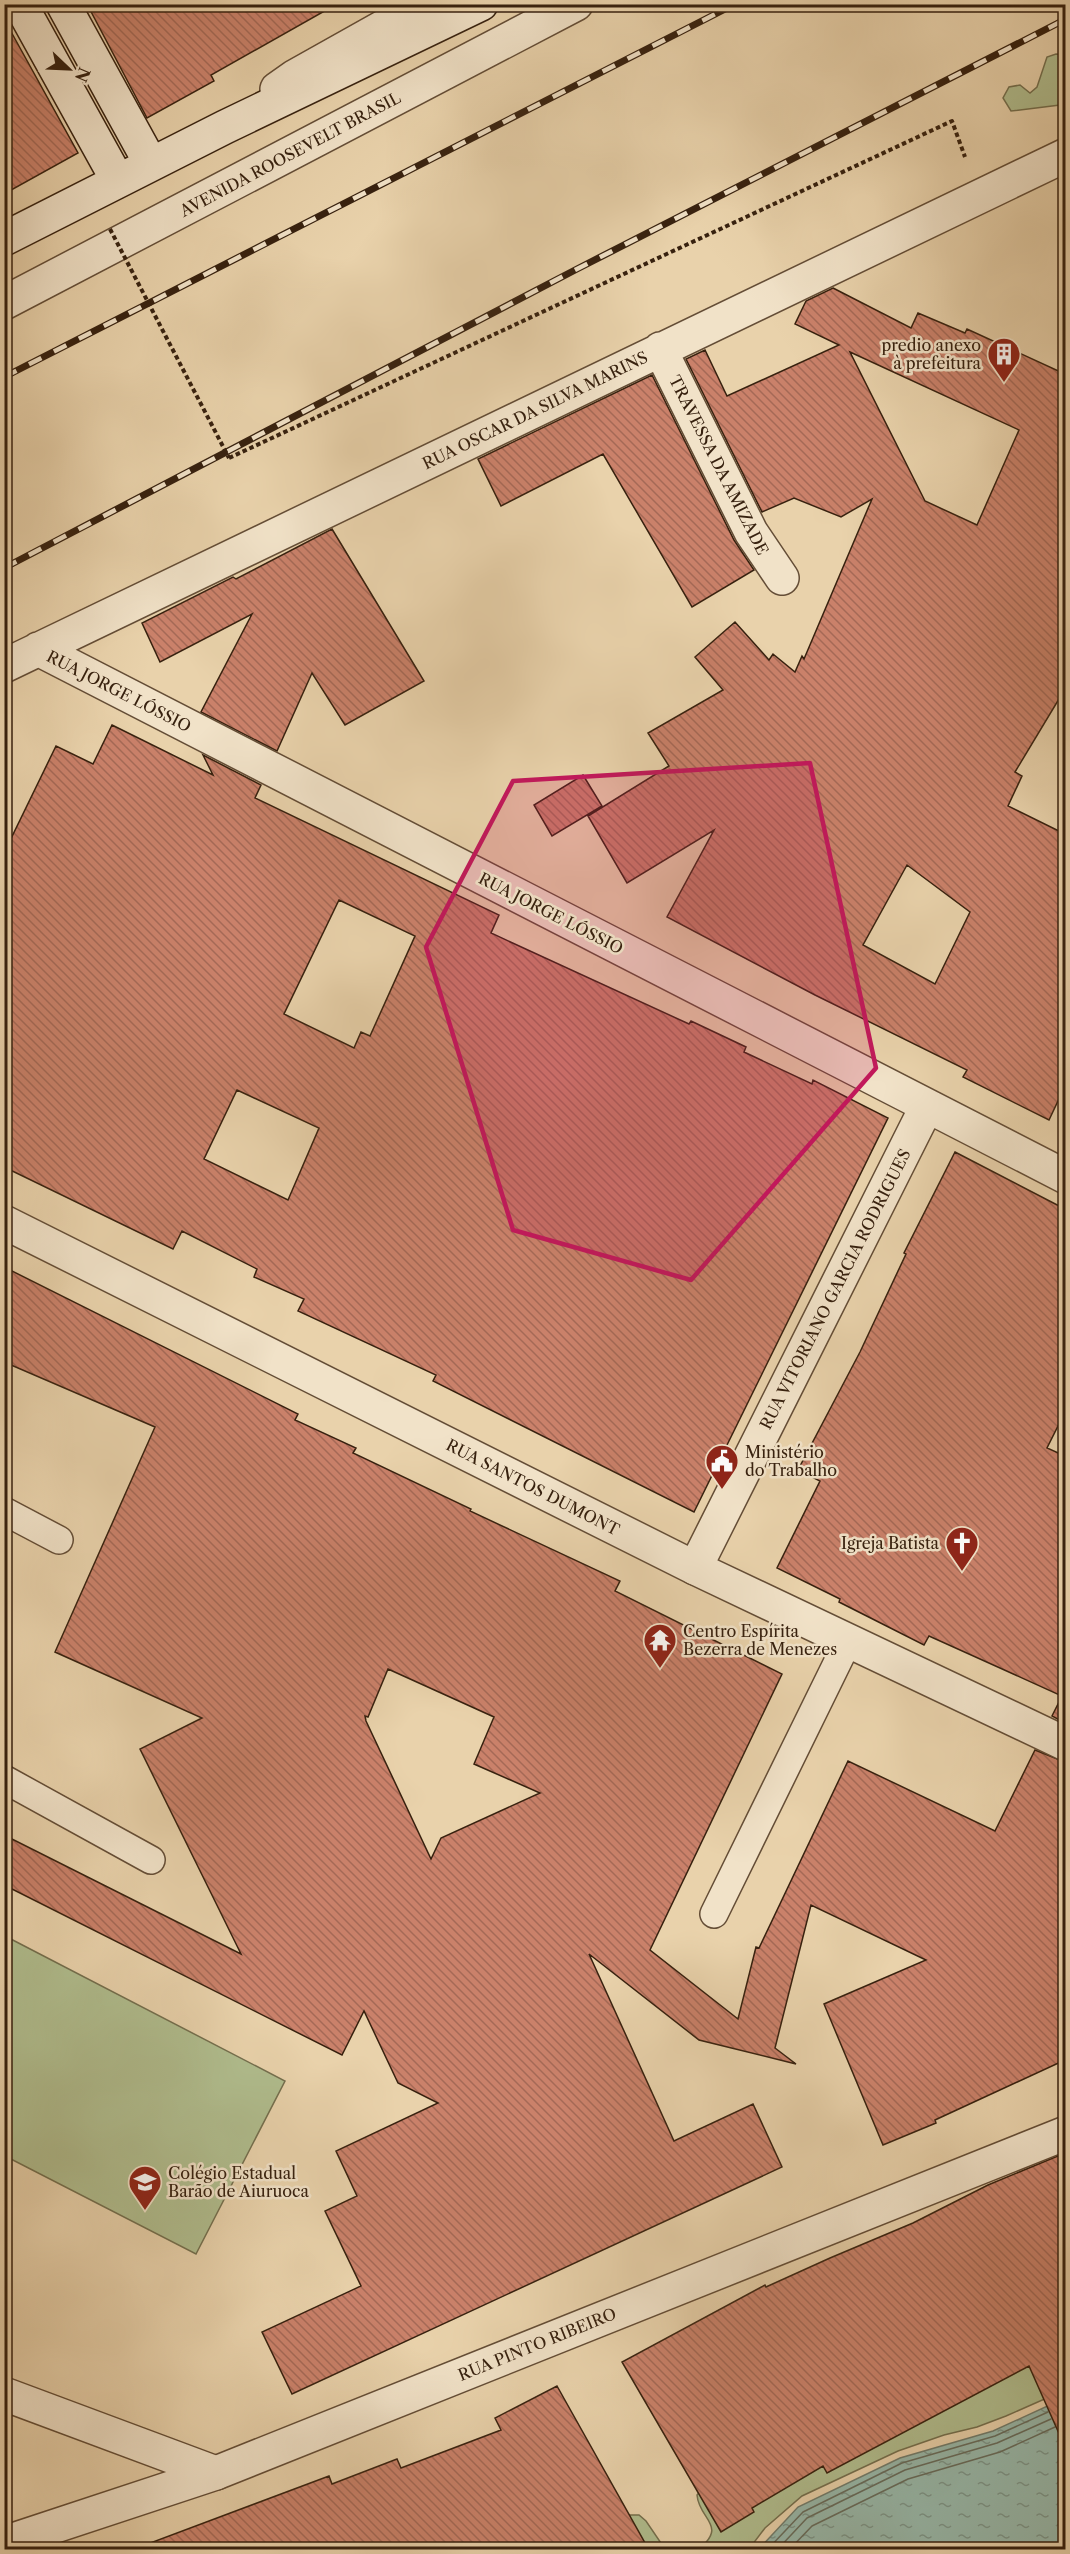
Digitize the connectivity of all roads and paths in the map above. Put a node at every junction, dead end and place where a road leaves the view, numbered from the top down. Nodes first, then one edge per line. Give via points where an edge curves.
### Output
1 (20, 4) edge
2 (63, 4) edge
3 (424, 4) edge
4 (481, 4) edge
5 (576, 4) edge
6 (225, 128) junction
7 (1065, 155) edge
8 (151, 164) junction
9 (118, 181) junction
10 (980, 196) junction
11 (110, 229) dead end
12 (4, 239) edge
13 (4, 303) edge
14 (660, 349) junction
15 (782, 578) dead end
16 (38, 649) junction
17 (4, 666) edge
18 (927, 1106) junction
19 (1065, 1177) edge
20 (4, 1222) edge
21 (4, 1511) edge
22 (58, 1540) dead end
23 (695, 1568) junction
24 (848, 1641) junction
25 (1065, 1744) edge
26 (4, 1779) edge
27 (151, 1860) dead end
28 (714, 1914) dead end
29 (1065, 2133) edge
30 (4, 2394) edge
31 (216, 2473) junction
32 (4, 2543) edge

1 - 9 street
2 - 8 street
3 - 6 street via 294,77
4 - 6 street
5 - 13 street, AVENIDA ROOSEVELT BRASIL
6 - 8 street
7 - 10 street, RUA OSCAR DA SILVA MARINS
8 - 9 street
9 - 12 street
10 - 11 path, bridge via 952,121 229,458
10 - 14 street, RUA OSCAR DA SILVA MARINS
14 - 15 street, TRAVESSA DA AMIZADE via 751,532
14 - 16 street, RUA OSCAR DA SILVA MARINS
16 - 17 street, RUA OSCAR DA SILVA MARINS
16 - 18 street, RUA JORGE LÓSSIO
18 - 19 street, RUA JORGE LÓSSIO
18 - 23 street, RUA VITORIANO GARCIA RODRIGUES
20 - 23 street, RUA SANTOS DUMONT
21 - 22 lane
23 - 24 street, RUA SANTOS DUMONT
24 - 25 street, RUA SANTOS DUMONT
24 - 28 lane
26 - 27 lane
29 - 31 street, RUA PINTO RIBEIRO
30 - 31 street
31 - 32 street, RUA PINTO RIBEIRO

